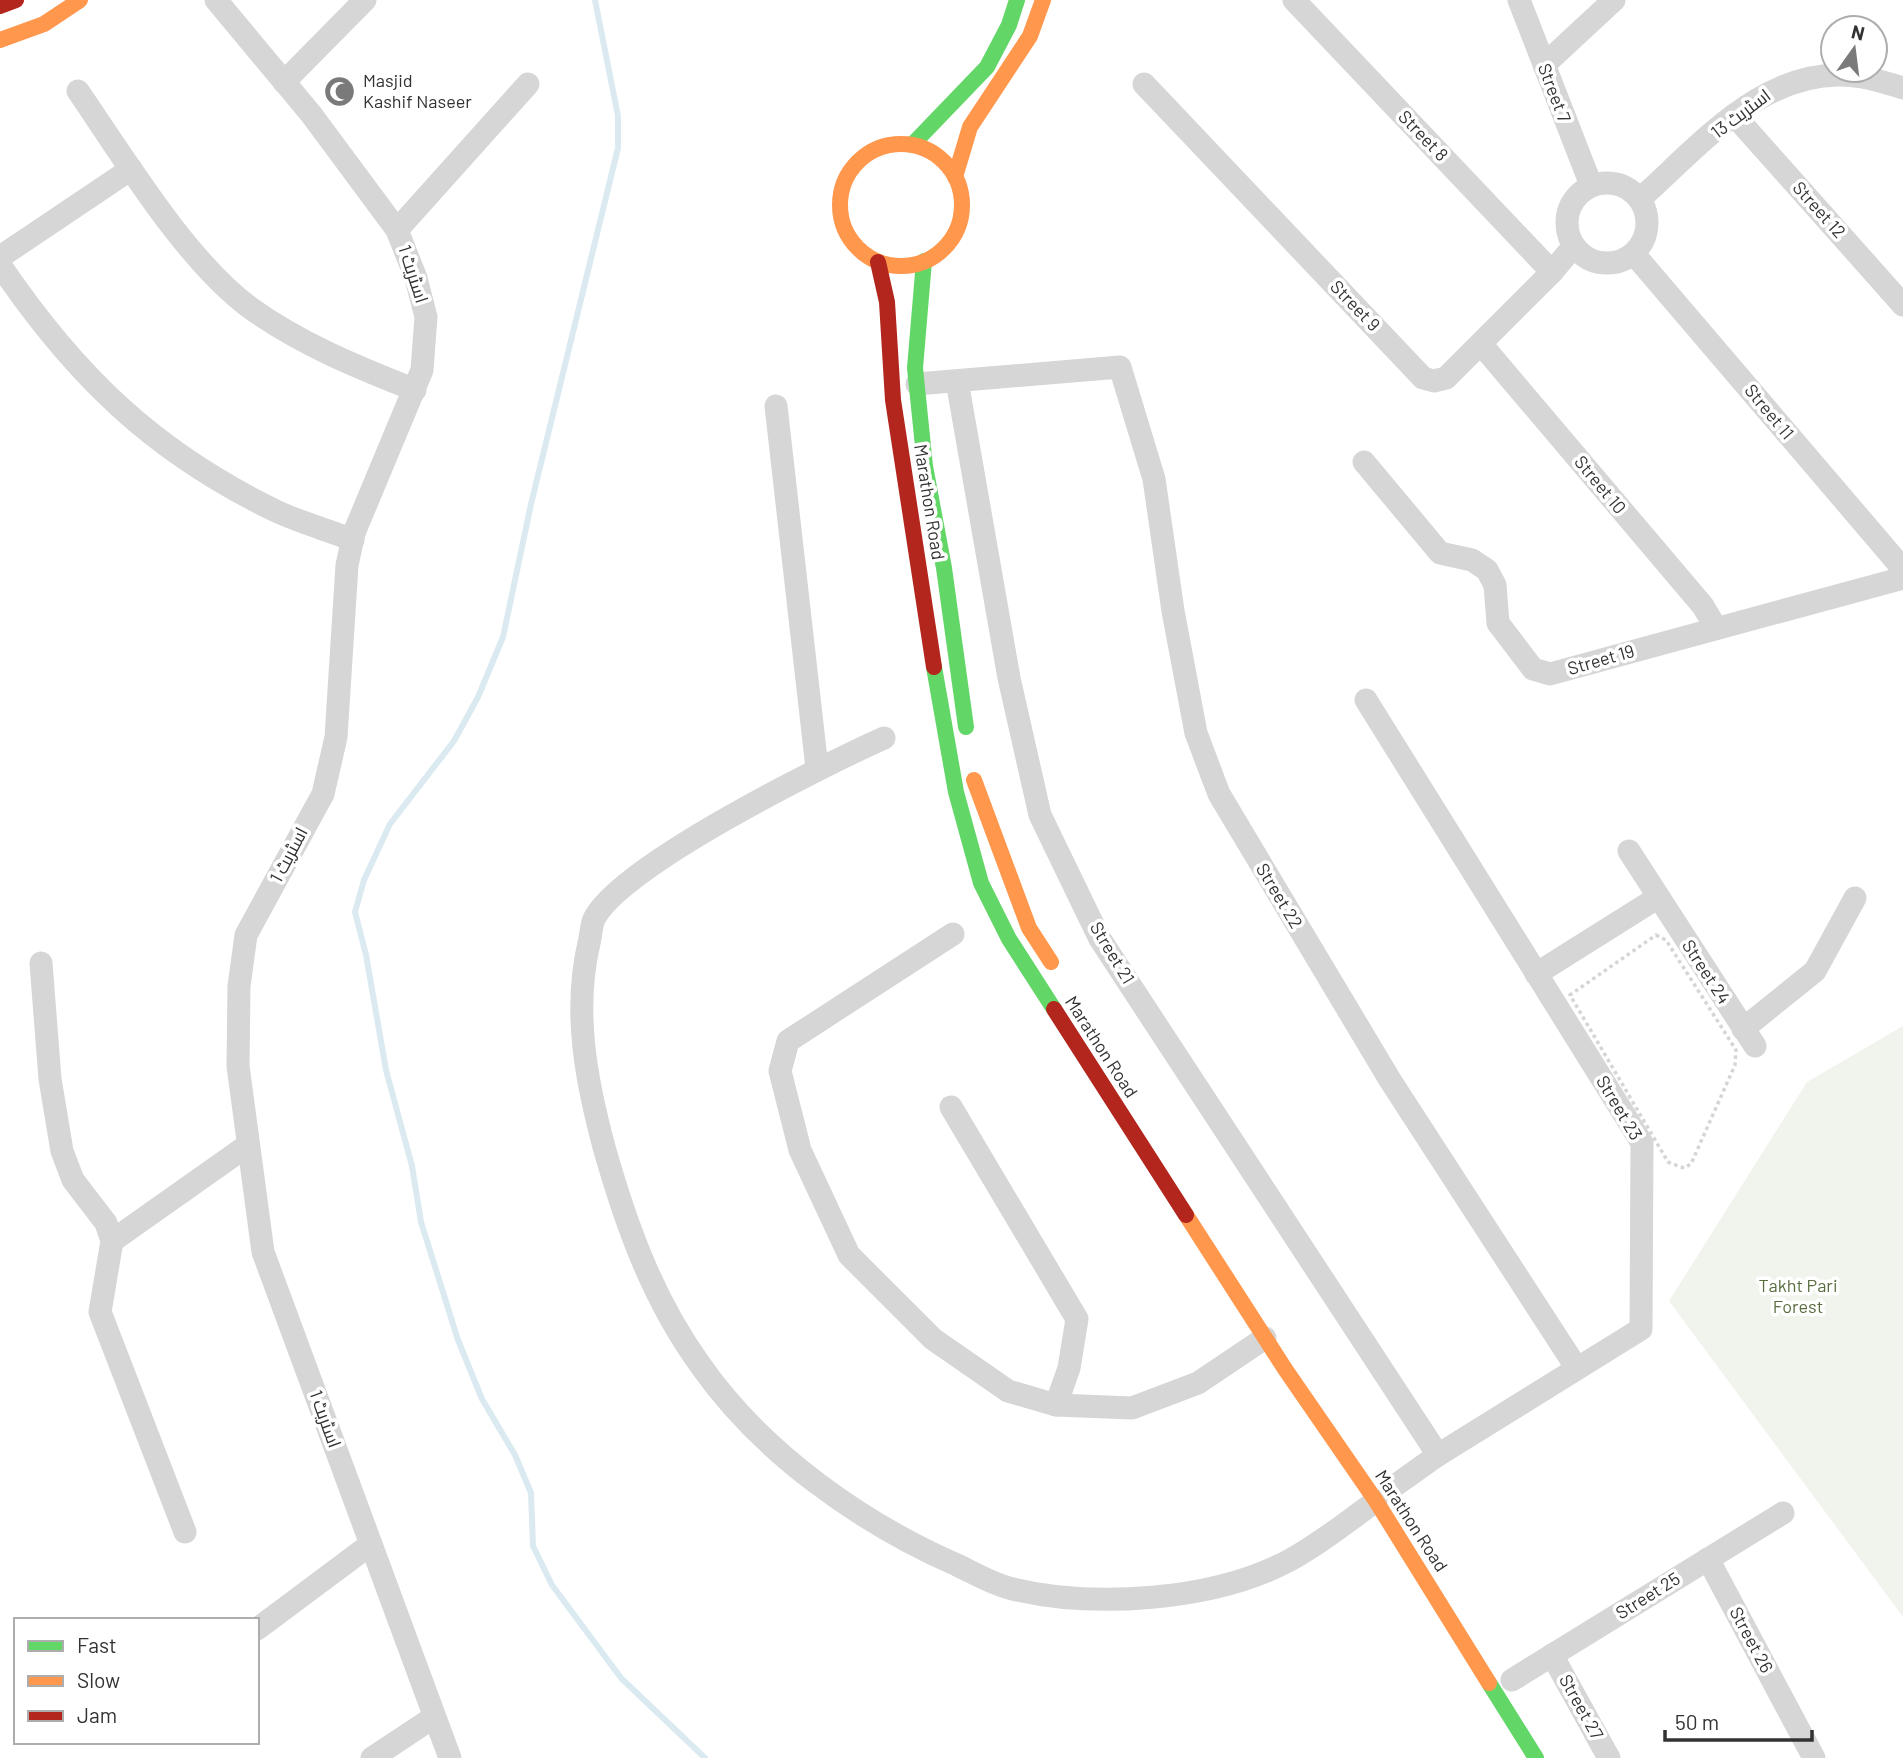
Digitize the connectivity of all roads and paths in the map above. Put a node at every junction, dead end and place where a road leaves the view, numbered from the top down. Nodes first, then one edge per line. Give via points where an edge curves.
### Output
1 (16, 0) edge
2 (80, 0) edge
3 (215, 0) edge
4 (365, 0) edge
5 (1017, 0) edge
6 (1043, 0) edge
7 (1294, 0) edge
8 (1519, 0) edge
9 (1614, 0) edge
10 (0, 6) edge
11 (0, 40) edge
12 (1544, 65) junction
13 (284, 82) junction
14 (528, 84) dead end
15 (1143, 84) dead end
16 (1903, 88) edge
17 (78, 91) dead end
18 (1734, 115) junction
19 (912, 145) junction
20 (131, 169) junction
21 (955, 177) junction
22 (1591, 185) junction
23 (1640, 199) junction
24 (397, 230) junction
25 (1573, 247) junction
26 (1634, 254) junction
27 (0, 257) edge
28 (924, 261) junction
29 (877, 262) junction
30 (0, 264) edge
31 (1552, 272) junction
32 (1903, 305) edge
33 (1481, 344) junction
34 (957, 380) junction
35 (917, 384) junction
36 (415, 390) junction
37 (776, 406) dead end
38 (1364, 462) dead end
39 (353, 540) junction
40 (1903, 569) edge
41 (1903, 578) edge
42 (1716, 628) junction
43 (1366, 700) dead end
44 (884, 738) dead end
45 (817, 768) junction
46 (1629, 851) dead end
47 (1657, 898) junction
48 (1855, 898) dead end
49 (953, 934) dead end
50 (41, 963) dead end
51 (1536, 974) junction
52 (1059, 975) dead end
53 (1573, 992) joint
54 (951, 1107) dead end
55 (248, 1145) junction
56 (111, 1241) junction
57 (1265, 1338) junction
58 (1576, 1367) junction
59 (1056, 1405) junction
60 (1438, 1455) junction
61 (1389, 1491) junction
62 (1783, 1513) dead end
63 (185, 1532) dead end
64 (371, 1544) junction
65 (1708, 1559) junction
66 (259, 1628) edge
67 (1552, 1655) junction
68 (1512, 1680) dead end
69 (434, 1717) junction
70 (372, 1758) edge
71 (450, 1758) edge
72 (1536, 1758) edge
73 (1609, 1758) edge
74 (1814, 1758) edge

1 - 10 main road
2 - 11 main road via 44,24
3 - 13 street, اسٹریٹ 1
4 - 13 street
5 - 19 main road via 987,67
6 - 21 main road via 1030,36 970,127
7 - 31 street, Street 8
8 - 12 street, Street 7
9 - 12 street
12 - 22 street, Street 7
13 - 24 street, اسٹریٹ 1
14 - 24 street
15 - 33 street, Street 9 via 1423,378 1446,378
16 - 18 street, اسٹریٹ 13 via 1860,76 1812,77 1773,89
17 - 20 street
18 - 23 street, اسٹریٹ 13
18 - 32 street, Street 12
19 - 21 main road via 932,153
19 - 29 main road via 891,145 871,152 845,181 840,199 845,228 861,251
20 - 27 street
20 - 36 street via 178,233 248,306 328,355
21 - 28 main road via 963,205 959,226 949,245
22 - 23 street via 1609,182 1627,187
22 - 25 street via 1576,196 1567,212 1566,230
23 - 26 street via 1648,228
24 - 36 street, اسٹریٹ 1 via 426,317 422,370
25 - 26 street via 1602,264
25 - 31 street, Street 9
26 - 40 street, Street 11
28 - 29 main road via 897,266
28 - 35 main road, Marathon Road
29 - 57 main road, Marathon Road via 887,302 893,400 937,688 956,792 981,883 1009,939
30 - 39 street via 40,324 82,372 148,433 246,495
31 - 33 street, Street 9
33 - 42 street, Street 10 via 1703,606
34 - 35 street
34 - 58 street, Street 22 via 1120,367 1154,479 1196,733 1219,794 1390,1080
34 - 60 street, Street 21 via 1009,678 1040,815 1100,939
35 - 52 main road, Marathon Road via 925,466 975,786 1029,929
36 - 39 street, اسٹریٹ 1
37 - 45 street
38 - 42 street, Street 19 via 1440,553 1472,560 1488,570 1495,585 1498,622 1532,669 1540,673
39 - 55 street, اسٹریٹ 1 via 344,597 336,737 323,794 246,935 239,986 238,1066
41 - 42 street, Street 19
43 - 51 street, Street 23
44 - 45 street, Street 23
45 - 61 street, Street 23 via 631,878 595,918 580,979 581,1023 594,1109 621,1208 657,1297 702,1368 757,1430 839,1502 919,1549 1007,1587 1095,1601 1184,1594 1290,1560
46 - 47 street, Street 24
47 - 48 street, Street 24 via 1749,1038 1815,971
47 - 51 street
49 - 59 street via 788,1041 780,1071 800,1150 849,1255 933,1339 1008,1391
50 - 56 street via 50,1079 62,1151 73,1181 106,1223
51 - 58 street, Street 23 via 1642,1143 1641,1329
53 - 53 path via 1656,935 1666,940 1736,1050 1735,1065 1690,1164 1684,1168 1668,1162 1571,1000
54 - 59 street via 1077,1319 1069,1368
55 - 56 street
55 - 64 street, اسٹریٹ 1 via 263,1252
56 - 63 street via 100,1312
57 - 59 street via 1198,1382 1132,1408
57 - 61 main road, Marathon Road
58 - 60 street, Street 23
60 - 61 street, Street 23
61 - 72 main road, Marathon Road
62 - 65 street, Street 25
64 - 66 street
64 - 69 street, اسٹریٹ 1
65 - 67 street, Street 25
65 - 74 street, Street 26
67 - 68 street, Street 25
67 - 73 street, Street 27
69 - 70 street
69 - 71 street, اسٹریٹ 1

